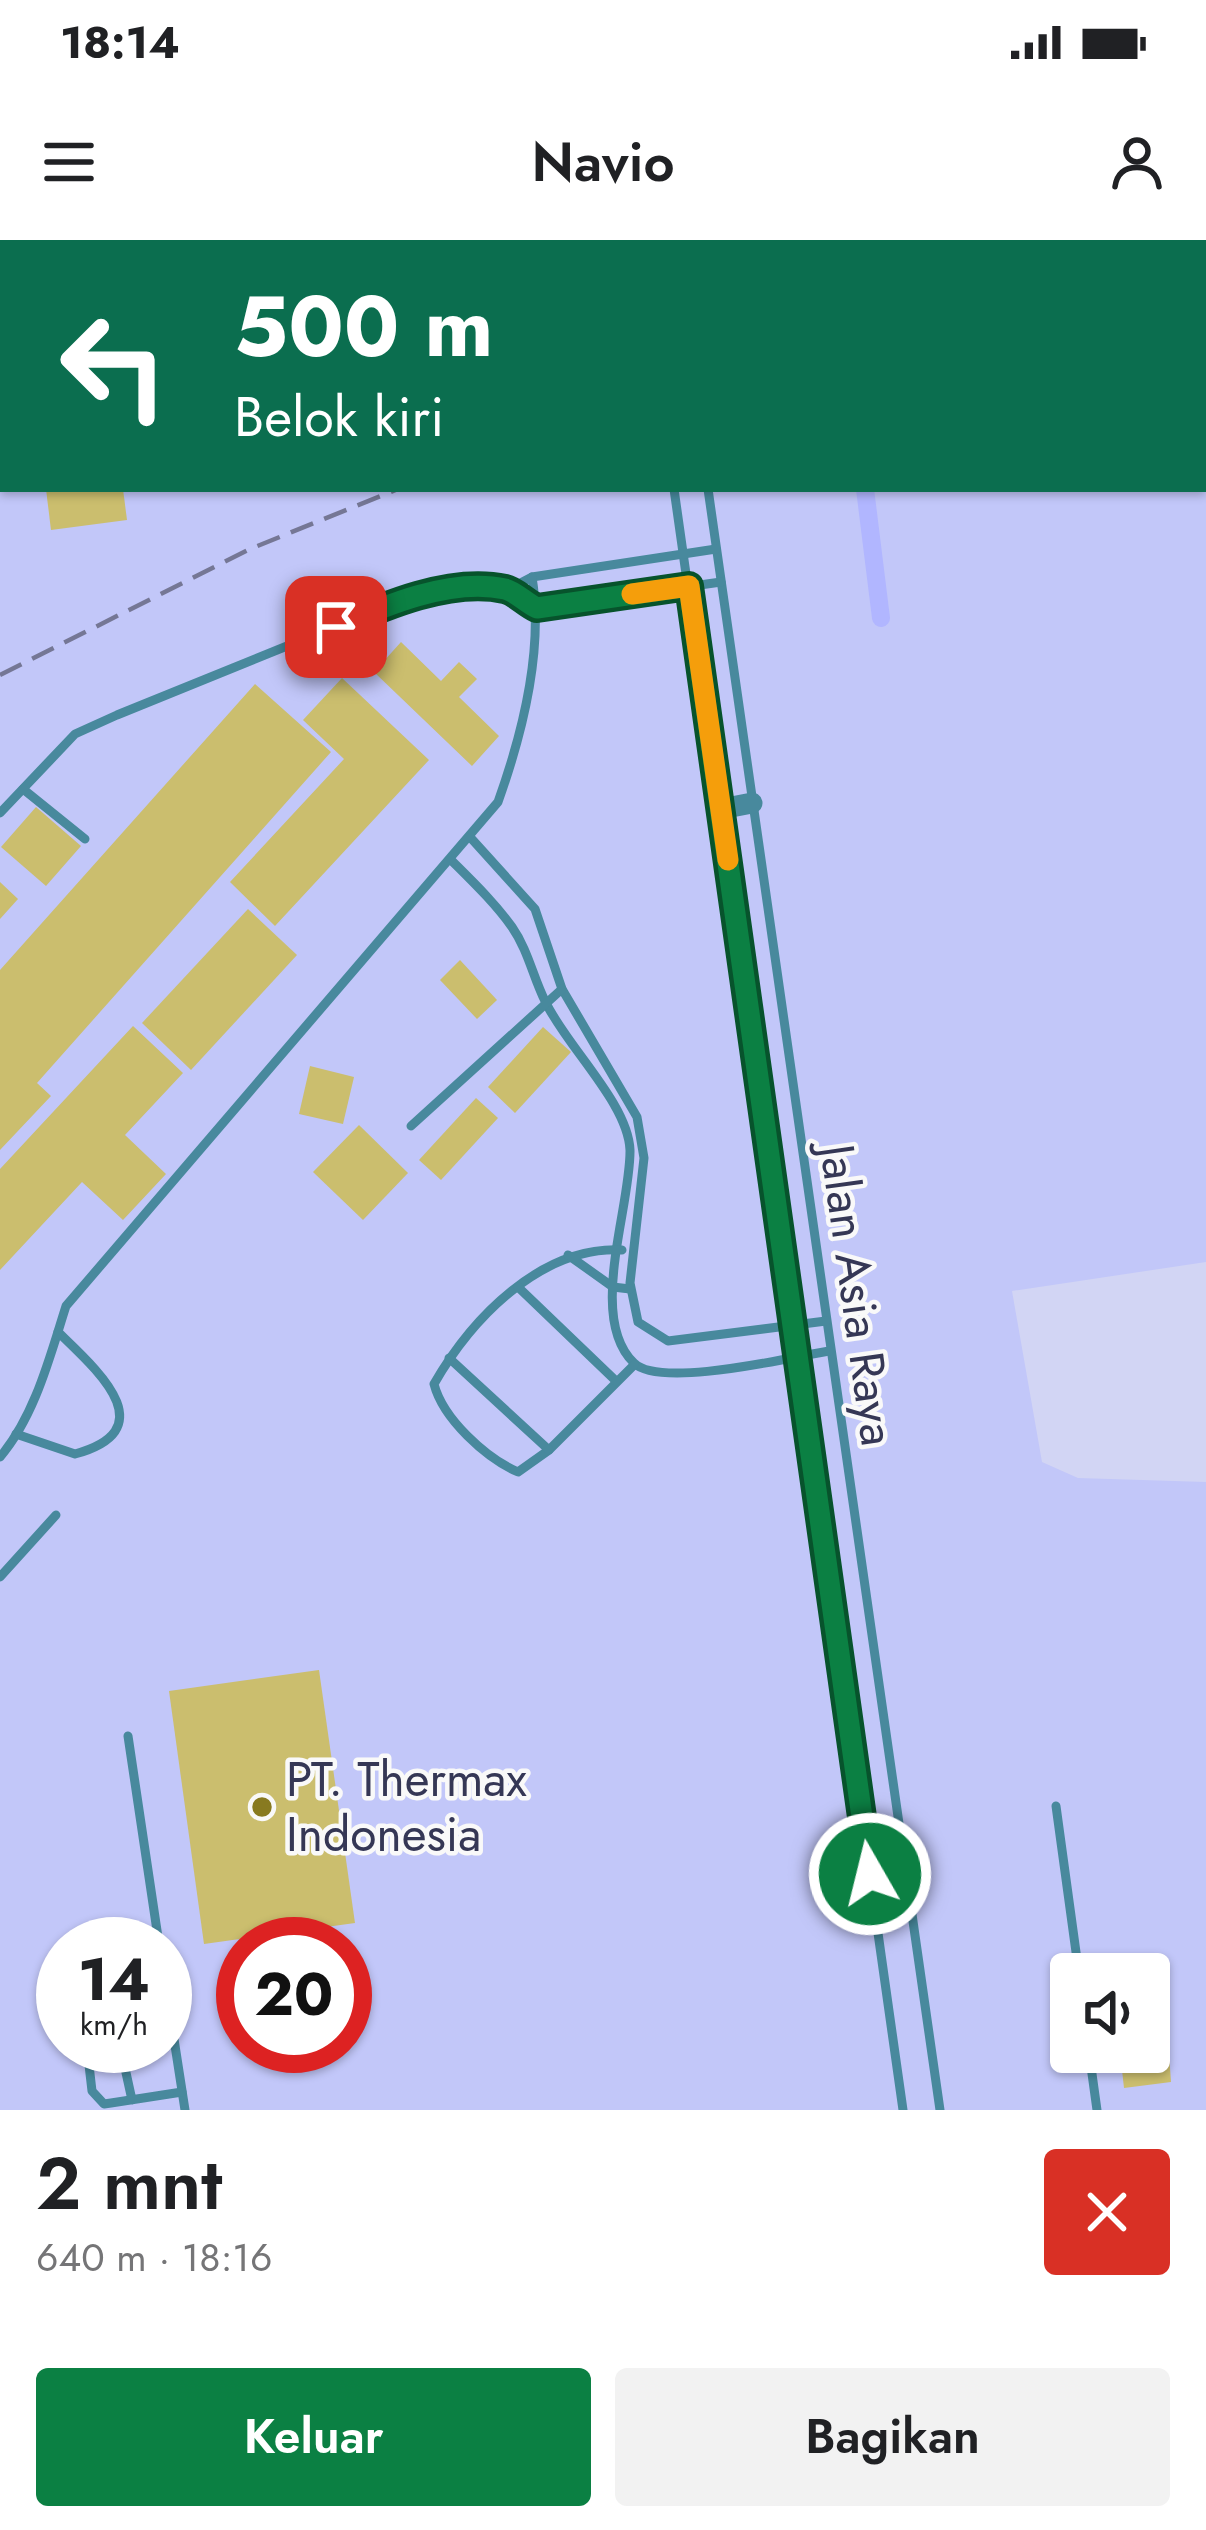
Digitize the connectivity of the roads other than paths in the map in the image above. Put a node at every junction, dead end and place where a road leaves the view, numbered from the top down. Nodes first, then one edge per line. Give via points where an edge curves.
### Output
1 (674, 492) edge
2 (708, 492) edge
3 (716, 549) junction
4 (684, 554) junction
5 (532, 577) junction
6 (721, 582) junction
7 (689, 586) junction
8 (509, 589) junction
9 (537, 608) junction
10 (23, 788) junction
11 (752, 803) junction
12 (722, 809) junction
13 (0, 813) edge
14 (470, 837) junction
15 (85, 838) dead end
16 (451, 860) junction
17 (562, 989) junction
18 (545, 1001) junction
19 (411, 1126) dead end
20 (616, 1250) junction
21 (632, 1252) junction
22 (568, 1255) junction
23 (518, 1287) junction
24 (613, 1287) junction
25 (630, 1289) junction
26 (826, 1321) junction
27 (791, 1326) junction
28 (58, 1332) junction
29 (830, 1351) junction
30 (796, 1356) junction
31 (449, 1358) junction
32 (634, 1365) junction
33 (616, 1381) junction
34 (16, 1434) junction
35 (550, 1450) junction
36 (0, 1456) edge
37 (56, 1515) dead end
38 (0, 1577) edge
39 (128, 1736) dead end
40 (1056, 1806) dead end
41 (155, 1917) edge
42 (1076, 1953) edge
43 (179, 2073) edge
44 (1092, 2073) edge
45 (182, 2092) junction
46 (132, 2100) junction
47 (184, 2110) edge
48 (904, 2110) edge
49 (940, 2110) edge
50 (1097, 2110) edge

1 - 4 lane, Jalan Asia Raya
2 - 3 lane, Jalan Asia Raya
3 - 4 lane
3 - 6 lane, Jalan Asia Raya
4 - 5 lane
4 - 7 lane, Jalan Asia Raya
5 - 8 lane
5 - 9 lane
6 - 7 lane
6 - 11 lane, Jalan Asia Raya
7 - 9 lane
7 - 12 lane, Jalan Asia Raya
8 - 9 lane
8 - 10 lane via 444,592 385,608 117,715 75,734
9 - 14 lane via 513,761 498,802
10 - 13 lane
10 - 15 lane
11 - 12 street
11 - 26 lane, Jalan Asia Raya
12 - 27 lane, Jalan Asia Raya
14 - 16 lane
14 - 17 lane via 535,909
16 - 18 lane via 516,932
16 - 28 lane via 123,1237 66,1306
17 - 18 lane
17 - 21 lane via 637,1117 644,1158
18 - 19 lane
18 - 20 lane via 625,1123 630,1155
20 - 21 lane
20 - 22 lane
20 - 24 lane
21 - 25 lane
22 - 23 lane
22 - 24 lane
23 - 31 lane
23 - 33 lane
24 - 25 lane
24 - 32 lane via 614,1318
25 - 27 lane via 638,1322 668,1342
26 - 27 lane
26 - 29 lane, Jalan Asia Raya
27 - 30 lane, Jalan Asia Raya
28 - 34 lane
28 - 34 lane via 112,1389 118,1426 111,1439 75,1454
29 - 30 lane
29 - 49 lane, Jalan Asia Raya
30 - 32 lane via 709,1371 650,1373
30 - 48 lane, Jalan Asia Raya
31 - 35 lane
31 - 35 lane via 434,1384 438,1401 490,1454 518,1472
32 - 33 lane
33 - 35 lane
34 - 36 lane
37 - 38 lane
39 - 41 lane
40 - 42 lane
43 - 45 lane
44 - 50 lane
45 - 46 lane
45 - 47 lane
46 - 46 lane via 96,2099 89,2065 123,2059

